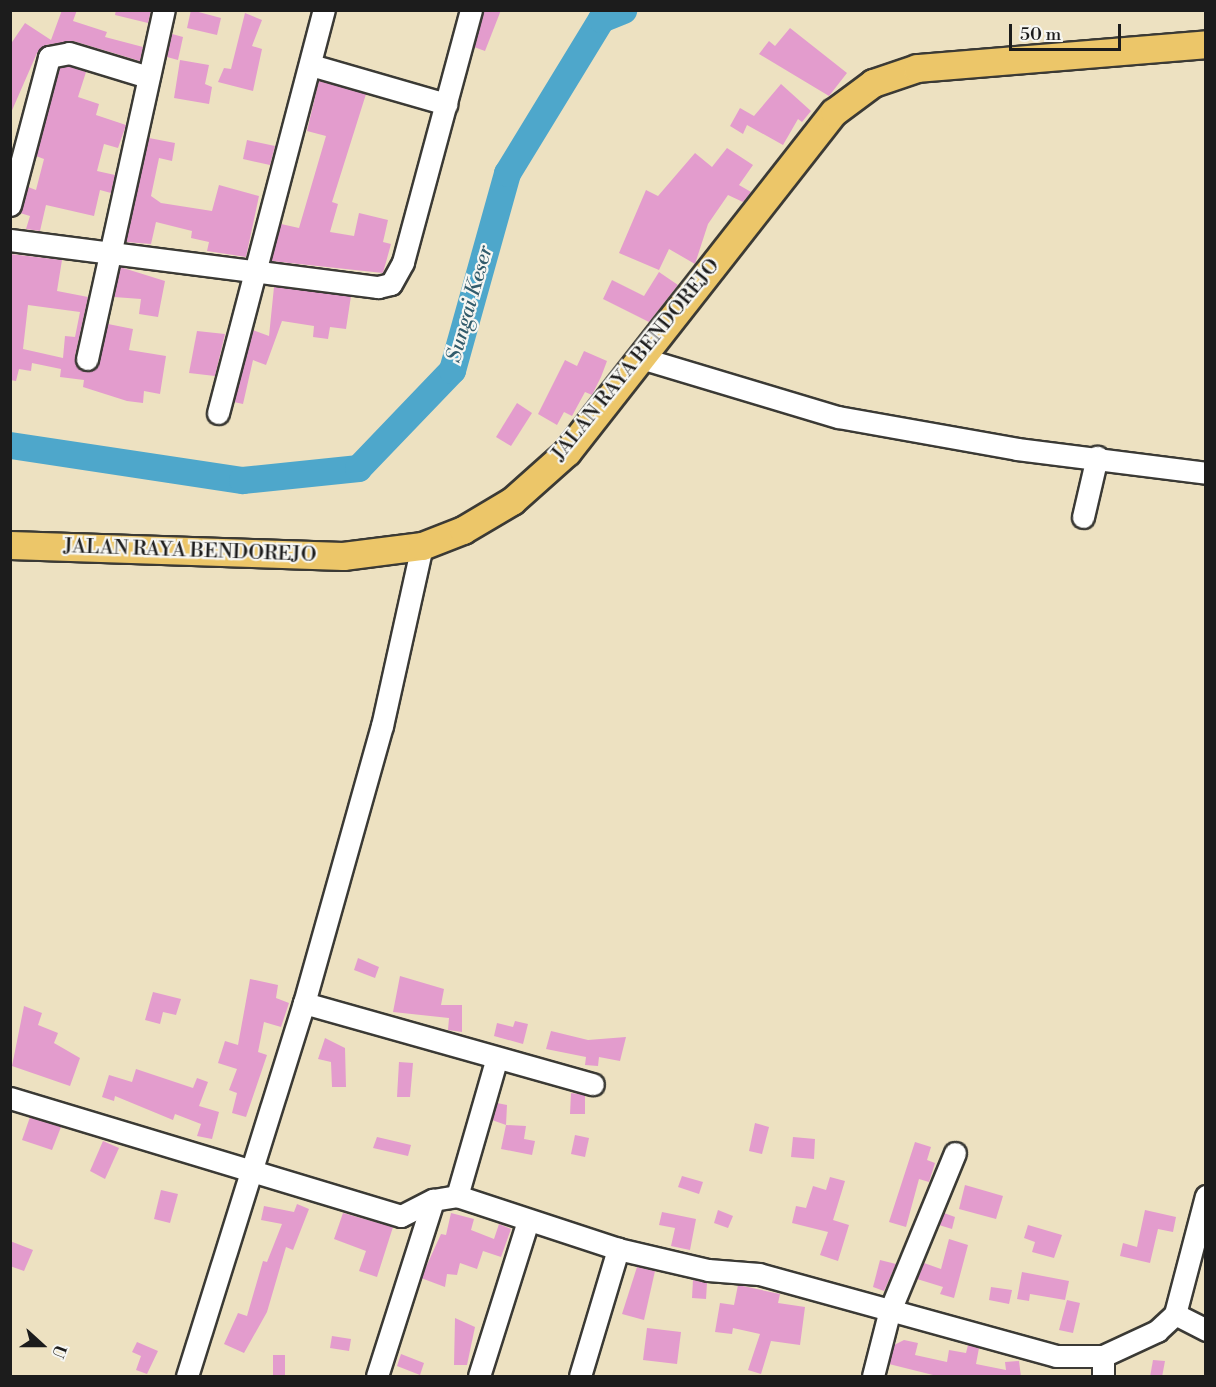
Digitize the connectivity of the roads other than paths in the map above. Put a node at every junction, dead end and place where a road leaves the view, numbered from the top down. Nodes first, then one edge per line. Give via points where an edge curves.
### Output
1 (164, 10) edge
2 (324, 10) edge
3 (471, 10) edge
4 (1206, 44) edge
5 (311, 65) junction
6 (148, 77) junction
7 (446, 104) junction
8 (10, 205) edge
9 (10, 240) edge
10 (112, 254) junction
11 (258, 268) junction
12 (641, 357) junction
13 (87, 359) dead end
14 (218, 413) dead end
15 (1097, 457) junction
16 (1206, 473) edge
17 (1083, 517) dead end
18 (10, 545) edge
19 (422, 546) junction
20 (304, 1003) junction
21 (496, 1061) junction
22 (593, 1084) dead end
23 (10, 1098) edge
24 (955, 1153) dead end
25 (249, 1174) junction
26 (457, 1196) junction
27 (1206, 1196) edge
28 (434, 1200) junction
29 (528, 1221) junction
30 (618, 1249) junction
31 (889, 1313) junction
32 (1174, 1314) junction
33 (1206, 1330) edge
34 (1103, 1366) edge
35 (187, 1377) edge
36 (377, 1377) edge
37 (480, 1377) edge
38 (580, 1377) edge
39 (873, 1377) edge

1 - 6 street
2 - 5 street
3 - 7 street
4 - 12 main road, JALAN RAYA BENDOREJO via 917,68 873,83 834,112
5 - 7 street
5 - 11 street
6 - 8 street via 69,53 50,57
6 - 10 street
7 - 11 street via 403,262 391,284 378,287
9 - 10 street
10 - 11 street
10 - 13 street
11 - 14 street
12 - 15 street via 838,417 1017,449
12 - 19 main road, JALAN RAYA BENDOREJO via 567,452 512,501
15 - 16 street
15 - 17 street
18 - 19 main road, JALAN RAYA BENDOREJO via 343,556
19 - 20 street via 382,726
20 - 21 street
20 - 25 street
21 - 22 street
21 - 26 street
23 - 25 street
24 - 31 street
25 - 28 street via 400,1216
25 - 35 street
26 - 28 street
26 - 29 street
27 - 32 street
28 - 36 street
29 - 30 street
29 - 37 street
30 - 31 street via 708,1270 759,1274
30 - 38 street
31 - 34 street
31 - 39 street
32 - 33 street
32 - 34 street via 1158,1331

